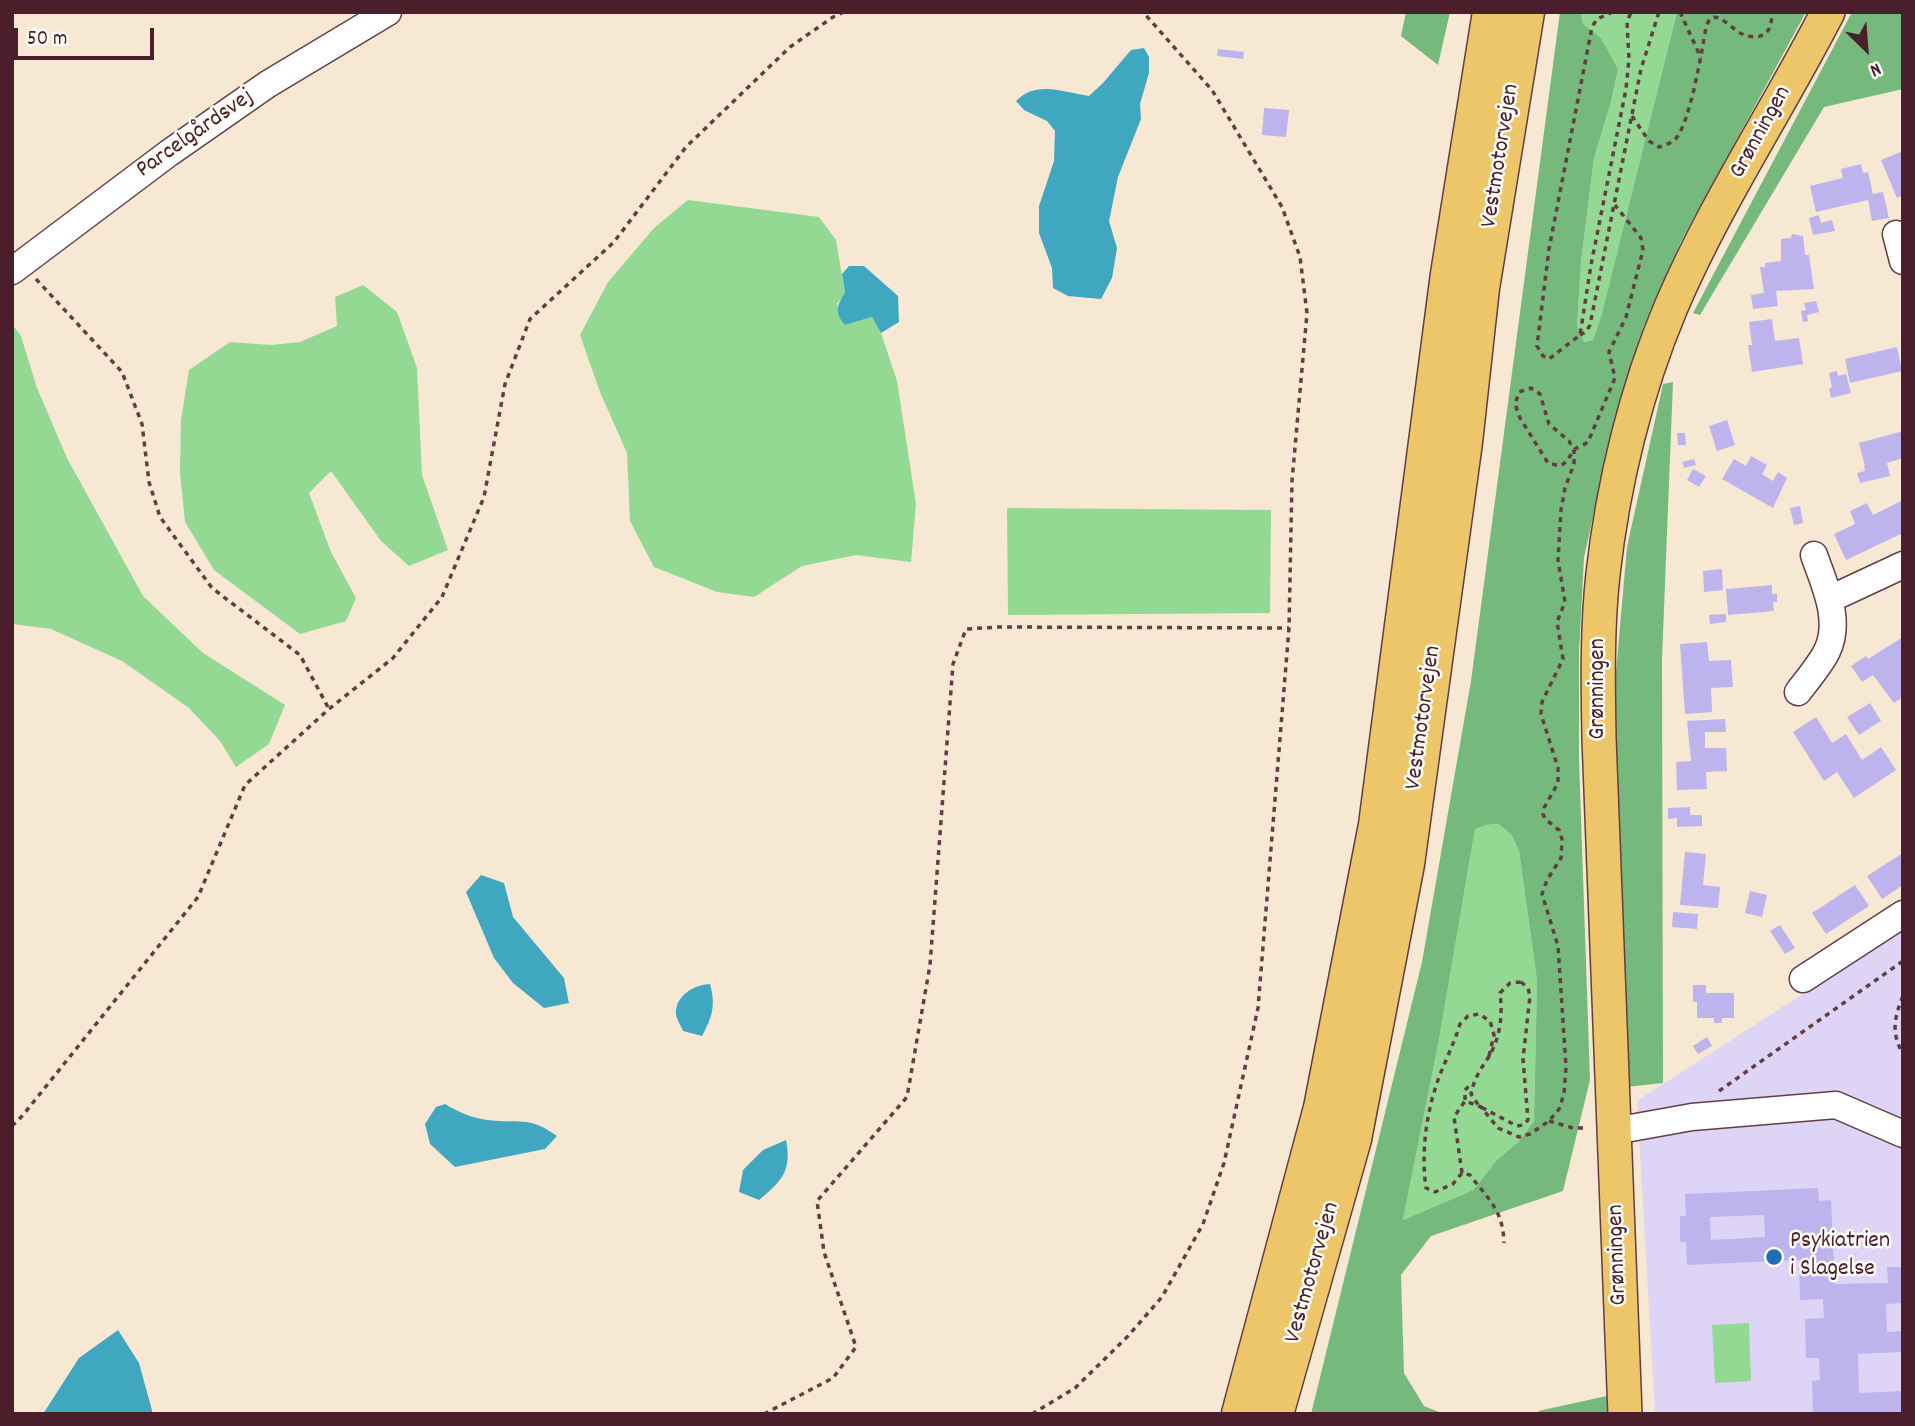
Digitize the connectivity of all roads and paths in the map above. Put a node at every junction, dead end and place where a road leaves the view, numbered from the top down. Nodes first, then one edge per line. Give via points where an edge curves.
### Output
1 (388, 12) edge
2 (844, 12) edge
3 (1143, 12) edge
4 (1492, 12) edge
5 (1525, 12) edge
6 (1613, 12) edge
7 (1632, 12) edge
8 (1659, 12) edge
9 (1680, 12) edge
10 (1771, 12) edge
11 (1828, 12) edge
12 (1701, 59) junction
13 (1632, 116) junction
14 (1615, 205) junction
15 (1896, 234) dead end
16 (1903, 261) edge
17 (17, 267) edge
18 (1580, 335) junction
19 (1574, 451) junction
20 (1814, 555) dead end
21 (1903, 565) edge
22 (1830, 599) junction
23 (1289, 628) junction
24 (1798, 692) dead end
25 (330, 709) junction
26 (1903, 914) edge
27 (1903, 961) edge
28 (1803, 979) dead end
29 (1903, 996) edge
30 (1903, 1054) edge
31 (1489, 1056) junction
32 (1473, 1082) junction
33 (1465, 1101) junction
34 (1481, 1107) junction
35 (1686, 1118) junction
36 (1549, 1121) junction
37 (12, 1126) edge
38 (1605, 1129) junction
39 (1903, 1134) edge
40 (1462, 1173) junction
41 (1504, 1243) dead end
42 (764, 1414) edge
43 (1032, 1414) edge
44 (1241, 1414) edge
45 (1273, 1414) edge
46 (1625, 1414) edge

1 - 17 street, Parcelgårdsvej via 268,84
2 - 25 path via 790,47 686,147 614,243 530,319 505,384 484,497 442,597 394,658
3 - 23 path via 1212,90 1282,207 1300,257 1307,313 1292,481
4 - 44 highway, Vestmotorvejen via 1450,274 1378,825 1323,1108
5 - 45 highway, Vestmotorvejen via 1480,288 1464,442 1405,864 1352,1139
6 - 18 path via 1597,19 1592,27 1549,249 1537,346 1549,359
7 - 18 path via 1627,22 1626,89
8 - 13 path
9 - 12 path
10 - 12 path via 1767,33 1753,37 1739,33 1723,17 1711,18
11 - 38 main road, Grønningen via 1709,227 1671,308 1639,397 1616,492 1603,574 1598,666
12 - 13 path via 1675,140 1659,147 1649,141
13 - 14 path
14 - 18 path via 1590,325
14 - 19 path via 1642,238 1643,250 1626,317 1609,352 1615,378 1588,442
15 - 16 street
17 - 25 path via 122,372 142,425 149,482 160,517 212,588 300,655
19 - 19 path via 1560,467 1544,460 1517,412 1519,392 1531,388 1540,394 1549,424
19 - 36 path via 1564,488 1558,561 1565,602 1557,622 1563,659 1542,702 1541,715 1558,768 1558,783 1543,814 1562,839 1560,858 1542,894 1558,946 1566,1067 1562,1101
20 - 22 street
21 - 22 street
22 - 24 street via 1833,629 1828,651
23 - 42 path via 966,629 953,664 930,965 907,1097 817,1201 824,1252 856,1347 833,1378
23 - 43 path via 1258,1008 1224,1163 1203,1224 1162,1297 1075,1388
25 - 37 path via 245,785 198,897
26 - 28 street
27 - 35 path via 1720,1090 1687,1108
29 - 30 path via 1894,1020 1895,1040
31 - 32 path
31 - 34 path via 1501,1021 1500,993 1510,983 1521,982 1530,996 1523,1059 1528,1120 1517,1126
31 - 40 path via 1490,1021 1479,1014 1468,1016 1460,1024 1431,1105 1424,1152 1426,1188 1435,1192
32 - 33 path via 1465,1090
32 - 34 path via 1472,1097
33 - 34 path
33 - 40 path via 1454,1117
34 - 36 path via 1498,1128 1519,1137
35 - 38 street
35 - 39 street via 1836,1105
36 - 38 path via 1573,1128
38 - 46 main road, Grønningen
40 - 41 path via 1470,1175 1500,1214

